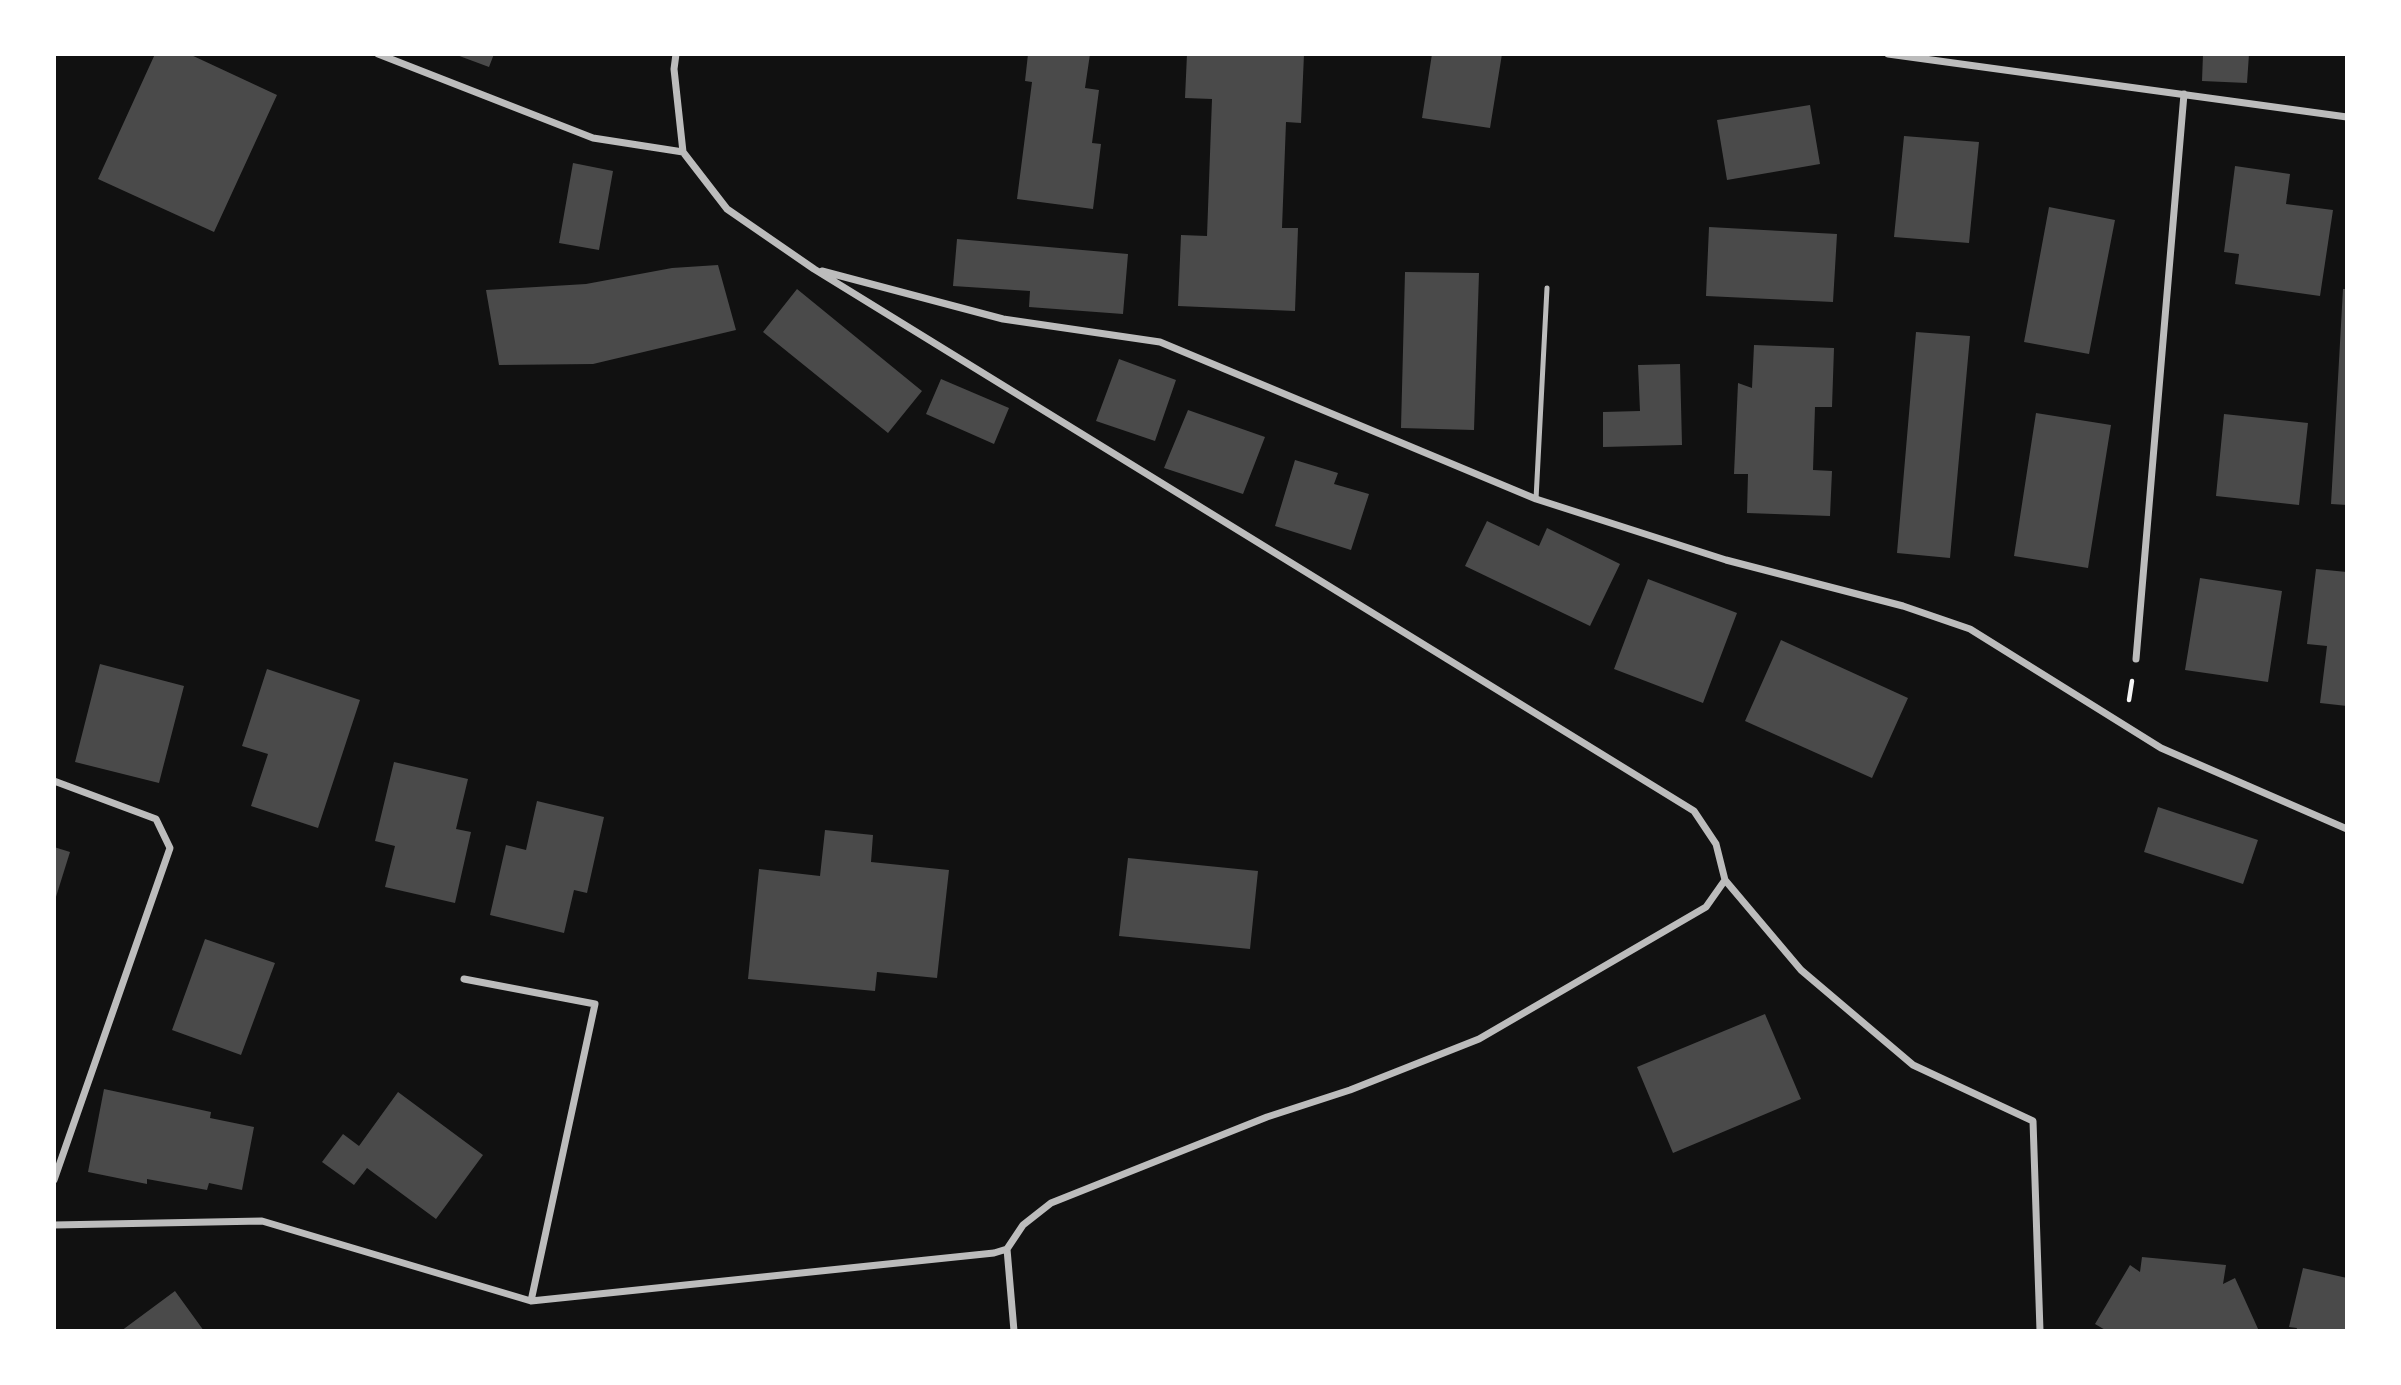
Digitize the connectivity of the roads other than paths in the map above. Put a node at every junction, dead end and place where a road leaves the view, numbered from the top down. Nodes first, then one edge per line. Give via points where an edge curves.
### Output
1 (378, 54) edge
2 (676, 54) edge
3 (1888, 54) edge
4 (2184, 94) junction
5 (2347, 117) edge
6 (683, 152) junction
7 (814, 269) junction
8 (1547, 288) dead end
9 (1536, 499) junction
10 (2136, 659) road end
11 (54, 781) edge
12 (2347, 829) edge
13 (1725, 880) junction
14 (464, 979) dead end
15 (54, 1180) edge
16 (54, 1225) edge
17 (1007, 1249) junction
18 (531, 1301) junction
19 (1014, 1331) edge
20 (2040, 1331) edge

1 - 6 street via 593,138
2 - 6 street
3 - 4 street
4 - 5 street
4 - 10 street
6 - 7 street via 727,209
7 - 9 street via 1003,319 1160,342
7 - 13 street via 1694,811 1716,844
8 - 9 lane
9 - 12 street via 1726,560 1903,606 1970,629 2161,748
11 - 15 street via 156,819 170,848
13 - 17 street via 1706,907 1479,1039 1051,1203 1023,1225
13 - 20 street via 1801,970 1913,1065 2032,1121
14 - 18 street via 595,1004
16 - 18 street via 262,1222
17 - 18 street
17 - 19 street

